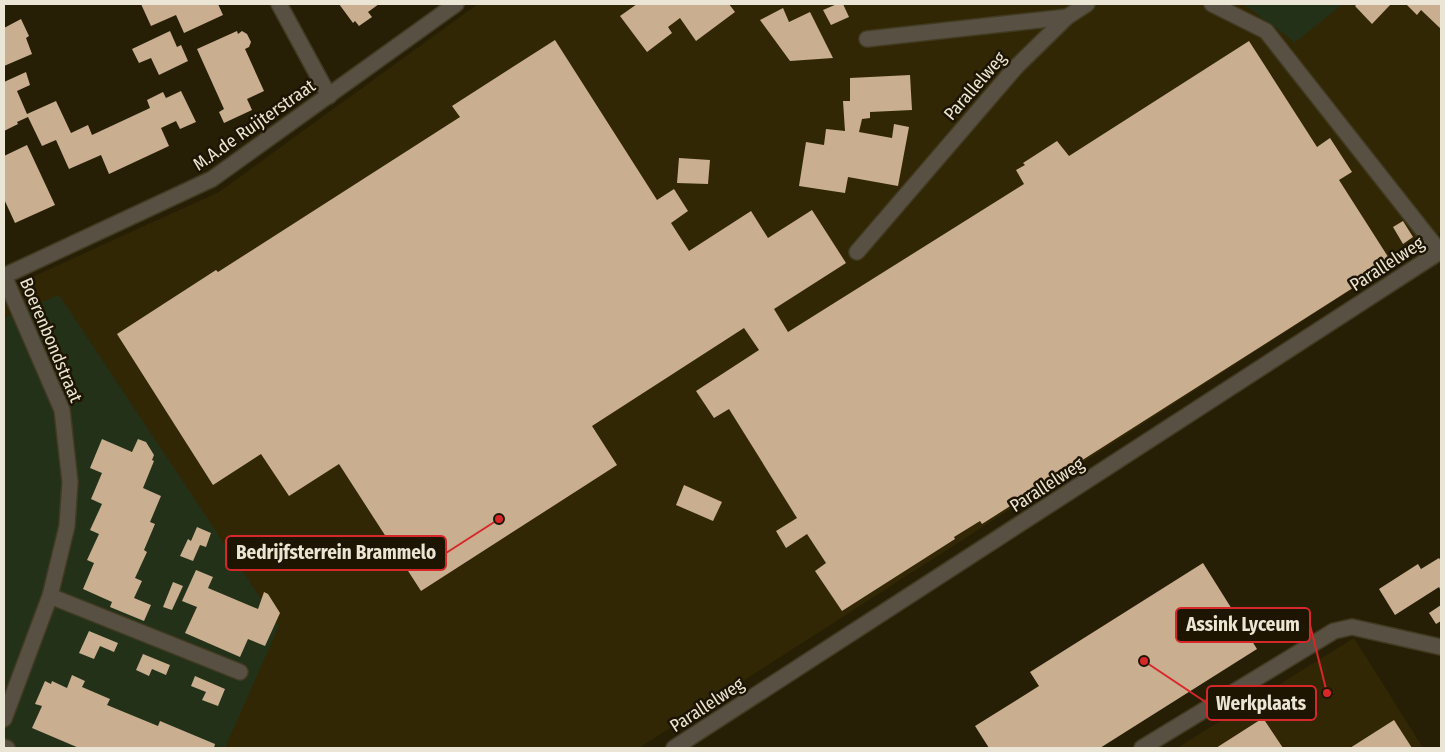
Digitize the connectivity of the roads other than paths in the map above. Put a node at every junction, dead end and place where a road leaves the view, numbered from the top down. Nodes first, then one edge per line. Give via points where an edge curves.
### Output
1 (279, 4) edge
2 (456, 4) edge
3 (1088, 4) edge
4 (1212, 4) edge
5 (1067, 17) junction
6 (868, 39) dead end
7 (329, 96) junction
8 (857, 252) dead end
9 (1440, 252) edge
10 (4, 276) edge
11 (50, 596) junction
12 (1441, 647) edge
13 (240, 672) dead end
14 (4, 719) edge
15 (674, 748) edge
16 (1142, 748) edge

1 - 7 street
2 - 7 street, M.A.de Ruijterstraat
3 - 5 street, Parallelweg
4 - 9 street, Parallelweg via 1266,31
5 - 6 street, Parallelweg
5 - 8 street, Parallelweg via 1016,67
7 - 10 street, M.A.de Ruijterstraat via 212,179
9 - 15 street, Parallelweg
10 - 11 street, Boerenbondstraat via 62,410 70,482 67,526
11 - 13 street
11 - 14 street, Boerenbondstraat
12 - 16 street via 1352,627 1334,631

